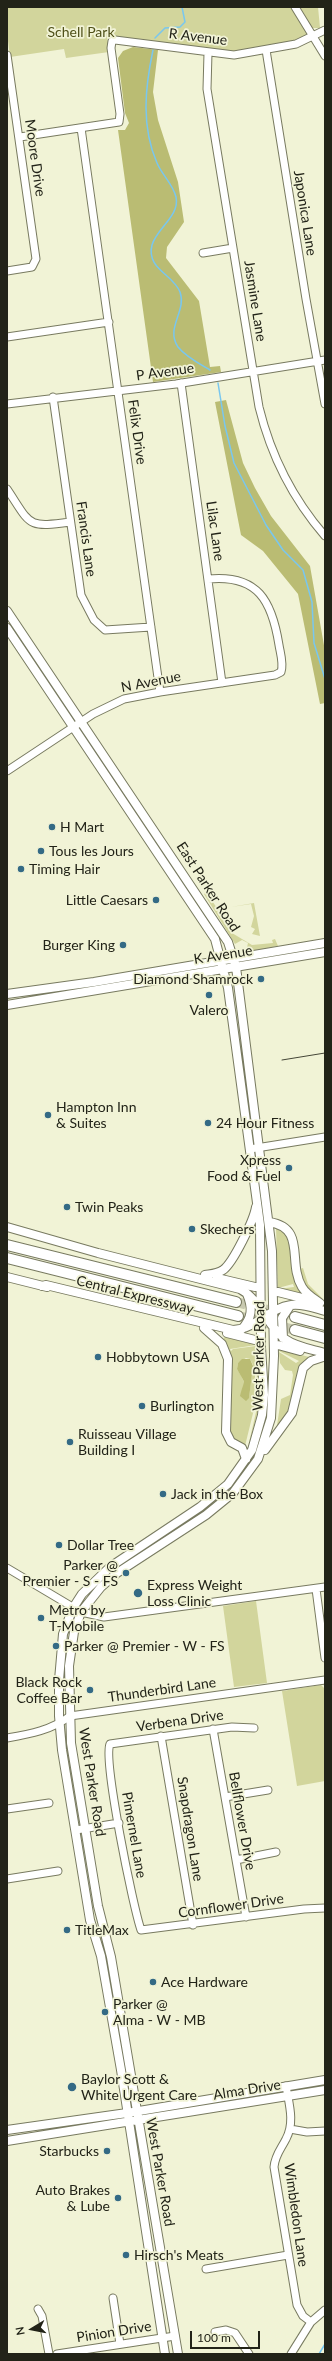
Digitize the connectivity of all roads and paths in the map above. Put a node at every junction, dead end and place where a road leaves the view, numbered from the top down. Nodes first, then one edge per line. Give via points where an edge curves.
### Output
1 (295, 7) edge
2 (325, 30) edge
3 (314, 37) junction
4 (266, 50) junction
5 (208, 53) junction
6 (7, 55) edge
7 (325, 56) edge
8 (9, 77) edge
9 (81, 128) junction
10 (20, 137) junction
11 (233, 248) junction
12 (203, 253) dead end
13 (7, 271) edge
14 (109, 322) junction
15 (7, 337) edge
16 (325, 360) edge
17 (316, 361) junction
18 (252, 371) junction
19 (181, 383) junction
20 (118, 392) junction
21 (53, 397) junction
22 (7, 404) edge
23 (325, 404) edge
24 (7, 489) edge
25 (70, 522) junction
26 (325, 536) edge
27 (208, 579) junction
28 (7, 612) edge
29 (151, 627) junction
30 (7, 628) edge
31 (41, 660) junction
32 (33, 666) junction
33 (222, 683) junction
34 (160, 692) junction
35 (82, 720) junction
36 (73, 727) junction
37 (7, 771) edge
38 (128, 790) junction
39 (119, 796) junction
40 (163, 843) junction
41 (154, 848) junction
42 (197, 894) junction
43 (189, 899) junction
44 (325, 943) edge
45 (325, 952) edge
46 (235, 963) junction
47 (223, 965) junction
48 (95, 986) junction
49 (7, 994) edge
50 (7, 1005) edge
51 (253, 1086) junction
52 (242, 1087) junction
53 (325, 1137) edge
54 (260, 1147) junction
55 (250, 1149) junction
56 (257, 1199) junction
57 (269, 1222) junction
58 (260, 1225) joint
59 (7, 1226) edge
60 (7, 1245) edge
61 (7, 1258) edge
62 (204, 1274) junction
63 (7, 1277) edge
64 (42, 1286) junction
65 (255, 1286) dead end
66 (278, 1292) dead end
67 (247, 1293) junction
68 (236, 1302) tunnel mouth
69 (323, 1303) edge
70 (291, 1305) junction
71 (261, 1308) junction
72 (325, 1311) edge
73 (238, 1316) tunnel mouth
74 (267, 1316) junction
75 (295, 1317) tunnel mouth
76 (325, 1325) edge
77 (274, 1326) junction
78 (204, 1328) junction
79 (242, 1329) junction
80 (295, 1330) tunnel mouth
81 (283, 1338) junction
82 (325, 1338) edge
83 (255, 1340) dead end
84 (278, 1345) dead end
85 (324, 1356) edge
86 (246, 1459) junction
87 (258, 1459) junction
88 (200, 1506) junction
89 (206, 1515) junction
90 (151, 1538) junction
91 (157, 1547) junction
92 (7, 1568) edge
93 (325, 1587) edge
94 (316, 1589) junction
95 (73, 1608) junction
96 (81, 1612) junction
97 (325, 1658) edge
98 (59, 1666) junction
99 (69, 1666) junction
100 (325, 1680) edge
101 (70, 1716) junction
102 (59, 1725) junction
103 (254, 1728) dead end
104 (213, 1729) junction
105 (161, 1736) junction
106 (7, 1738) edge
107 (110, 1744) joint
108 (268, 1790) dead end
109 (225, 1797) junction
110 (49, 1803) dead end
111 (7, 1809) edge
112 (119, 1823) junction
113 (86, 1828) junction
114 (76, 1830) junction
115 (276, 1852) dead end
116 (236, 1860) junction
117 (58, 1871) dead end
118 (7, 1879) edge
119 (98, 1906) junction
120 (88, 1907) junction
121 (325, 1908) edge
122 (246, 1918) junction
123 (193, 1925) junction
124 (141, 1930) joint
125 (104, 1976) junction
126 (114, 1976) junction
127 (124, 2032) junction
128 (115, 2033) junction
129 (325, 2080) edge
130 (286, 2086) junction
131 (325, 2090) edge
132 (288, 2096) junction
133 (209, 2099) junction
134 (211, 2109) junction
135 (137, 2111) junction
136 (128, 2113) junction
137 (138, 2121) junction
138 (128, 2122) junction
139 (37, 2125) junction
140 (7, 2130) edge
141 (290, 2130) junction
142 (325, 2131) edge
143 (39, 2136) junction
144 (7, 2141) edge
145 (151, 2195) junction
146 (141, 2197) junction
147 (162, 2255) junction
148 (288, 2255) junction
149 (150, 2258) junction
150 (206, 2269) dead end
151 (113, 2298) dead end
152 (38, 2309) dead end
153 (325, 2310) edge
154 (311, 2322) junction
155 (216, 2332) dead end
156 (175, 2336) junction
157 (162, 2338) junction
158 (120, 2344) junction
159 (49, 2354) edge
160 (57, 2354) edge
161 (165, 2354) edge
162 (178, 2354) edge
163 (249, 2354) edge
164 (291, 2354) edge

1 - 3 street
2 - 3 street, R Avenue
3 - 4 street, R Avenue via 296,44
3 - 7 street
4 - 5 street, R Avenue via 234,55
4 - 17 street, Japonica Lane
5 - 9 street, R Avenue via 120,39 112,41 121,120 114,124
5 - 11 street, Jasmine Lane via 207,89
6 - 8 street, Moore Drive
8 - 10 street, Moore Drive
9 - 10 street
9 - 14 street, Felix Drive
10 - 13 street, Moore Drive via 36,259 35,265
11 - 12 street
11 - 18 street, Jasmine Lane
14 - 15 street
14 - 20 street, Felix Drive
16 - 17 street, P Avenue
17 - 18 street, P Avenue
17 - 23 street, Japonica Lane
18 - 19 street, P Avenue
18 - 26 street, Jasmine Lane via 271,449 304,511
19 - 20 street, P Avenue
19 - 27 street, Lilac Lane
20 - 21 street, P Avenue
20 - 29 street, Felix Drive
21 - 22 street, P Avenue
21 - 25 street, Francis Lane
24 - 25 street via 32,523 47,525
25 - 29 street, Francis Lane via 81,595 94,620 105,630
27 - 33 street, Lilac Lane
27 - 33 street, N Avenue via 231,579 240,582 258,592 270,606 275,619 282,670 271,676
28 - 31 main road, East Parker Road
29 - 34 street, Felix Drive
30 - 32 main road, East Parker Road
31 - 32 main road
31 - 35 main road, East Parker Road
32 - 36 main road, East Parker Road
33 - 34 street, N Avenue
34 - 35 street, N Avenue via 124,700
35 - 36 street, N Avenue
35 - 38 main road, East Parker Road
36 - 37 street, N Avenue
36 - 39 main road, East Parker Road
38 - 39 main road
38 - 40 main road, East Parker Road
39 - 41 main road, East Parker Road
40 - 41 main road
40 - 42 main road, East Parker Road
41 - 43 main road, East Parker Road
42 - 43 main road
42 - 46 main road, East Parker Road via 225,935
43 - 47 main road, East Parker Road via 215,939
44 - 46 main road, K Avenue
45 - 46 main road, K Avenue
46 - 47 main road, K Avenue
46 - 51 main road, East Parker Road
47 - 48 main road, K Avenue
47 - 52 main road, East Parker Road
48 - 49 main road, K Avenue
48 - 50 main road, K Avenue
51 - 52 main road
51 - 54 main road, East Parker Road
52 - 55 main road, East Parker Road
53 - 54 street
54 - 55 street
54 - 57 main road, East Parker Road
55 - 56 main road, East Parker Road
56 - 58 main road, East Parker Road
56 - 62 main road via 253,1218 229,1264 216,1274
57 - 69 main road via 283,1225 290,1231 299,1280 306,1292
57 - 74 main road, West Parker Road
58 - 71 main road, West Parker Road
59 - 62 main road
59 - 67 main road via 98,1253 237,1288
60 - 68 highway, Central Expressway
61 - 73 highway, Central Expressway
62 - 65 main road
63 - 64 main road, Central Expressway
64 - 78 main road, Central Expressway
64 - 79 main road via 77,1291 232,1330
66 - 69 main road
67 - 71 main road
67 - 79 main road via 251,1315
70 - 72 main road
70 - 74 main road
70 - 81 main road via 282,1318
71 - 74 main road, West Parker Road
74 - 77 main road, West Parker Road
74 - 79 main road
74 - 86 main road, West Parker Road via 262,1415 258,1433
75 - 76 highway
77 - 81 main road
77 - 87 main road, West Parker Road via 271,1418
78 - 83 main road, Central Expressway
78 - 86 main road via 222,1344 228,1359 226,1432 231,1442 242,1448
80 - 82 highway
81 - 85 main road
84 - 85 main road
85 - 87 main road via 311,1361 303,1368 292,1413
86 - 88 main road, West Parker Road via 228,1484
87 - 89 main road, West Parker Road via 233,1493
88 - 89 main road
88 - 90 main road, West Parker Road
89 - 91 main road, West Parker Road
90 - 91 main road
90 - 95 main road, West Parker Road via 98,1577
91 - 96 main road, West Parker Road via 117,1573 101,1587
92 - 95 street
93 - 94 street
94 - 96 street via 106,1617
94 - 97 street
95 - 96 street
95 - 98 main road, West Parker Road via 63,1634
96 - 99 main road, West Parker Road via 74,1632
98 - 99 main road
98 - 102 main road, West Parker Road
99 - 101 main road, West Parker Road
100 - 101 street, Thunderbird Lane
101 - 102 street
101 - 113 main road, West Parker Road via 71,1743
102 - 106 street
102 - 114 main road, West Parker Road
103 - 104 street, Verbena Drive via 244,1726
104 - 105 street, Verbena Drive
104 - 109 street, Bellflower Drive
105 - 107 street, Verbena Drive
105 - 123 street, Snapdragon Lane
107 - 112 street, Pimernel Lane via 108,1749
108 - 109 street
109 - 116 street, Bellflower Drive
110 - 111 street
112 - 113 street
112 - 124 street, Pimernel Lane via 133,1904
113 - 114 street
113 - 119 main road, West Parker Road
114 - 120 main road, West Parker Road
115 - 116 street
116 - 122 street, Bellflower Drive
117 - 118 street
119 - 120 main road
119 - 126 main road, West Parker Road
120 - 125 main road, West Parker Road
121 - 122 street, Cornflower Drive
122 - 123 street, Cornflower Drive
123 - 124 street, Cornflower Drive
125 - 126 main road
125 - 128 main road, West Parker Road
126 - 127 main road, West Parker Road
127 - 128 main road
127 - 135 main road, West Parker Road
128 - 136 main road, West Parker Road
129 - 130 main road, Alma Drive
130 - 132 street, Wimbledon Lane
130 - 133 main road, Alma Drive
131 - 132 main road, Alma Drive
132 - 134 main road, Alma Drive
132 - 141 street, Wimbledon Lane
133 - 134 main road
133 - 135 main road, Alma Drive
134 - 137 main road, Alma Drive
135 - 136 main road, Alma Drive
135 - 137 main road, West Parker Road
136 - 138 main road, West Parker Road
136 - 139 main road, Alma Drive
137 - 138 main road, Alma Drive
137 - 145 main road, West Parker Road
138 - 143 main road, Alma Drive
138 - 146 main road, West Parker Road
139 - 140 main road, Alma Drive
139 - 143 main road
141 - 142 street
141 - 148 street, Wimbledon Lane via 276,2154 274,2167
143 - 144 main road, Alma Drive
145 - 146 main road
145 - 147 main road, West Parker Road
146 - 149 main road, West Parker Road
147 - 149 main road
147 - 156 main road, West Parker Road
148 - 150 street
148 - 154 street, Wimbledon Lane via 299,2310
149 - 157 main road, West Parker Road
151 - 158 street
152 - 159 street via 42,2316
153 - 154 street
154 - 164 street
155 - 163 street via 226,2330 235,2333
156 - 157 street, Pinion Drive
156 - 162 main road, West Parker Road
157 - 158 street, Pinion Drive
157 - 161 main road, West Parker Road
158 - 160 street, Pinion Drive

